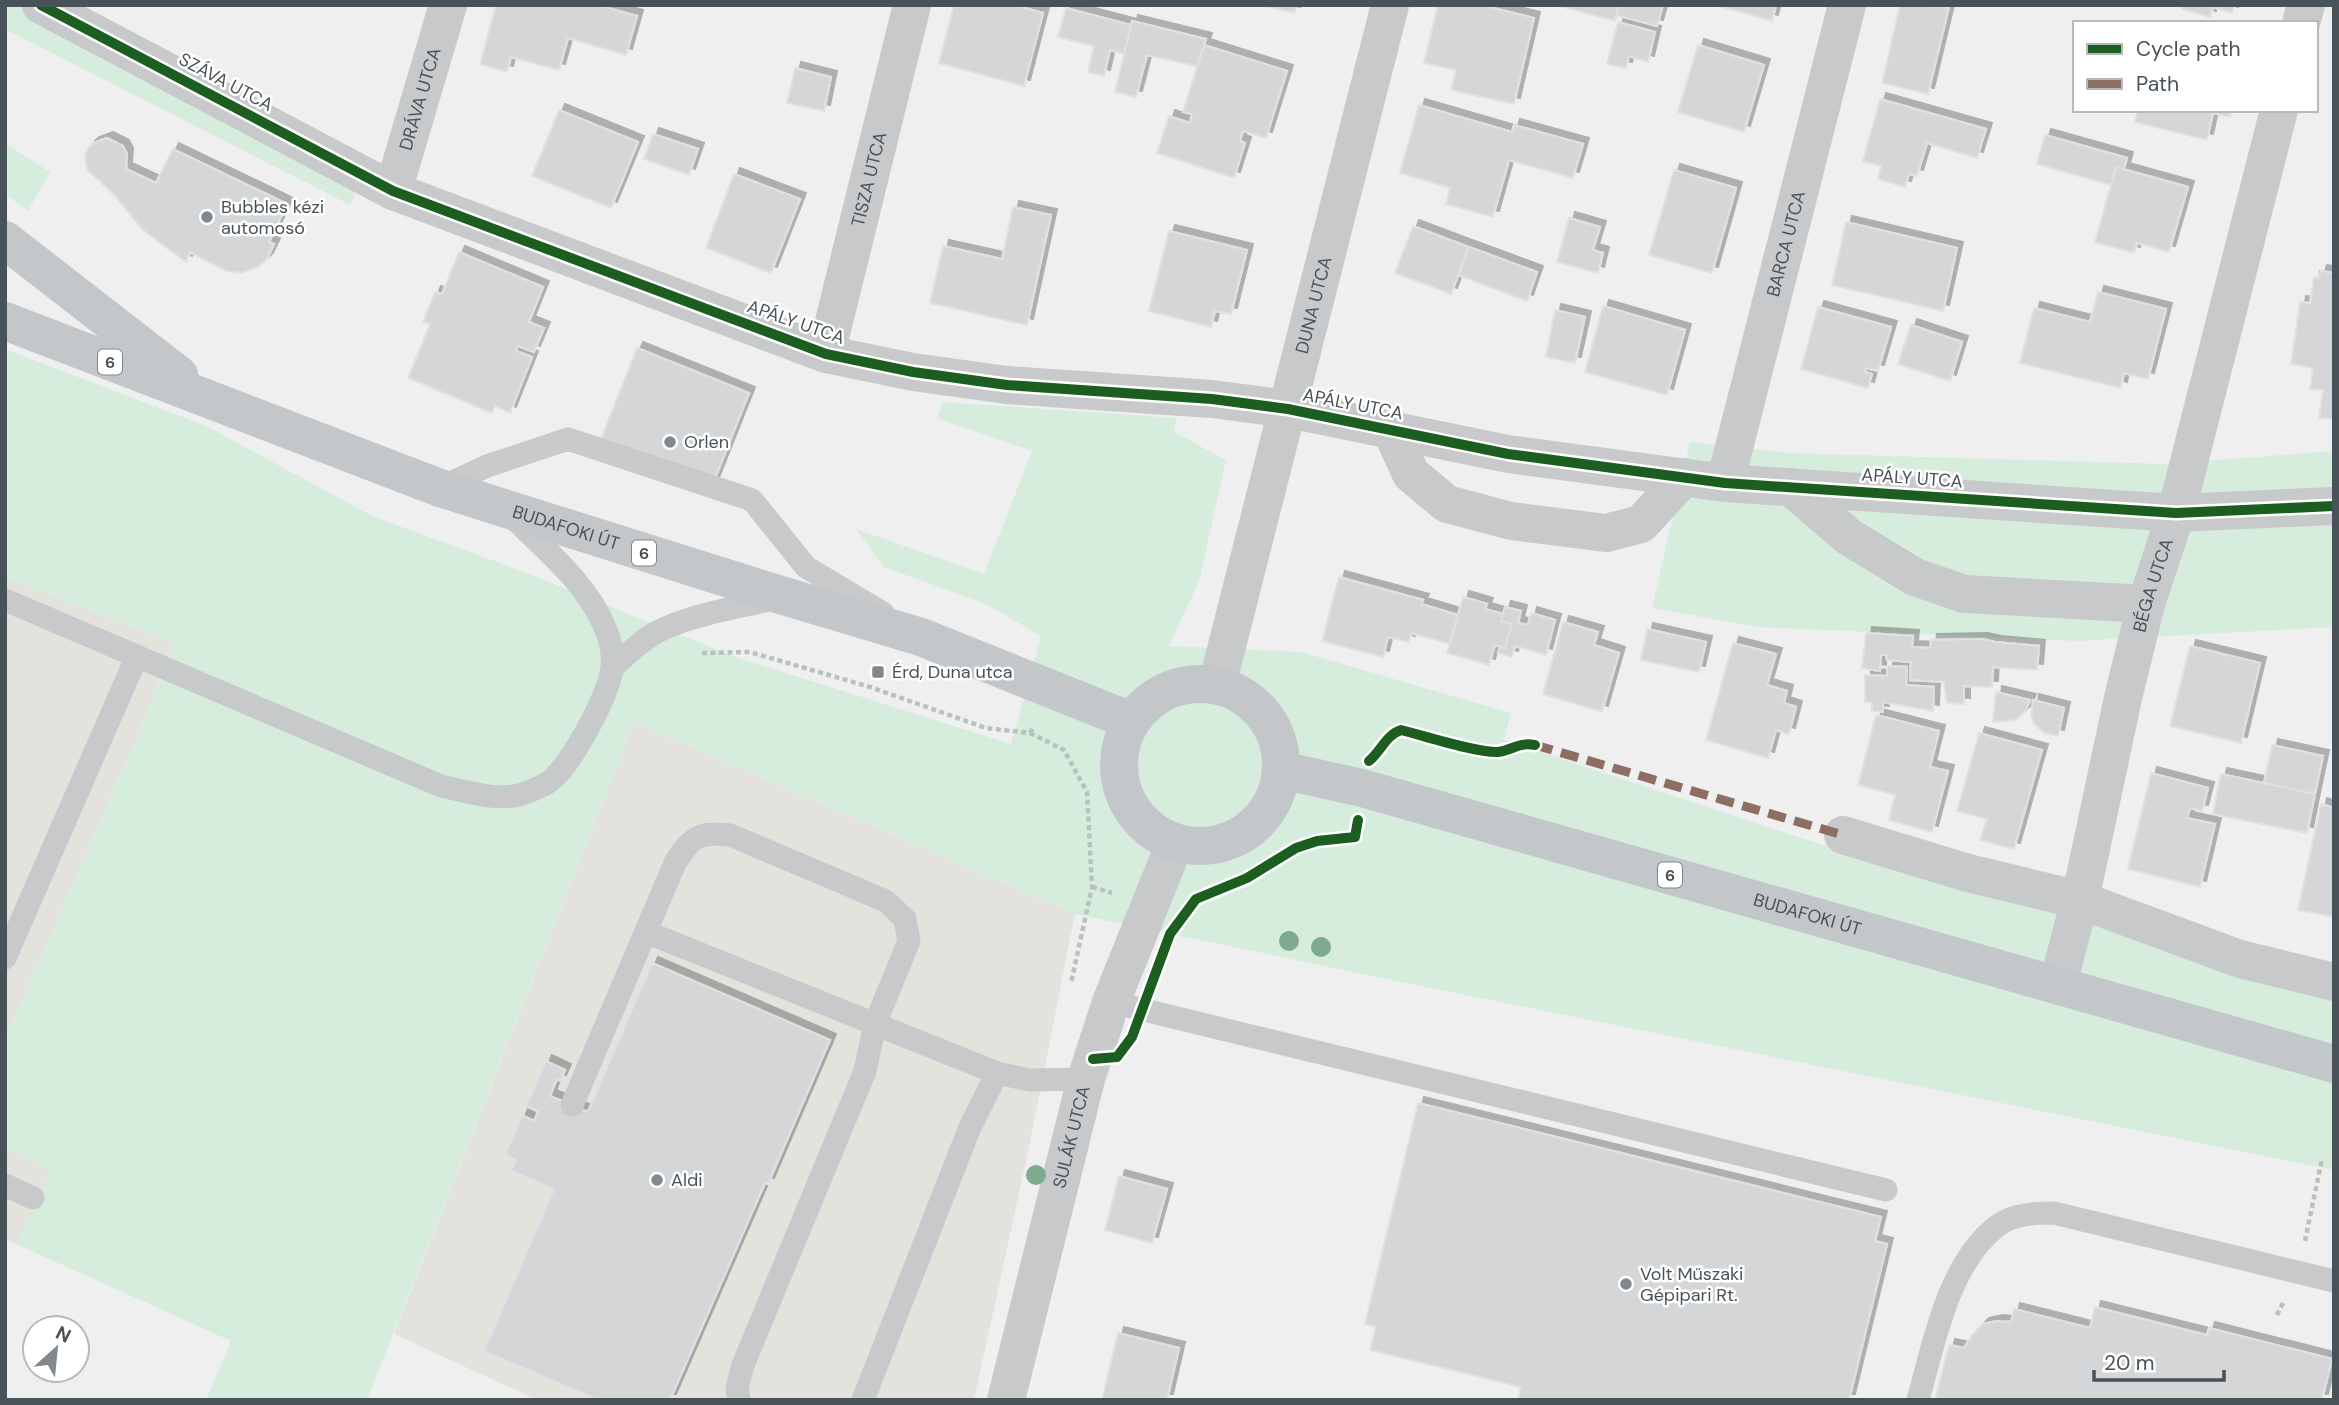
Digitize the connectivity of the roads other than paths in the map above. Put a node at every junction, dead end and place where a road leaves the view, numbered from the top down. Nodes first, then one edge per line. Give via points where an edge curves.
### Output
1 (41, 5) edge
2 (448, 5) edge
3 (912, 5) edge
4 (1390, 5) edge
5 (1847, 5) edge
6 (2278, 112) edge
7 (393, 191) junction
8 (5, 240) edge
9 (5, 321) edge
10 (826, 354) junction
11 (214, 402) junction
12 (1287, 409) junction
13 (1391, 430) junction
14 (1684, 477) junction
15 (1725, 483) junction
16 (1791, 487) junction
17 (440, 488) junction
18 (2334, 506) edge
19 (503, 509) junction
20 (2176, 513) junction
21 (784, 596) junction
22 (5, 600) edge
23 (2146, 604) junction
24 (921, 637) junction
25 (137, 656) junction
26 (612, 668) junction
27 (1217, 685) junction
28 (1131, 721) junction
29 (1281, 770) junction
30 (1843, 835) dead end
31 (1175, 843) junction
32 (2080, 900) junction
33 (646, 932) junction
34 (5, 958) edge
35 (2334, 982) edge
36 (2057, 984) junction
37 (1111, 1002) junction
38 (875, 1024) junction
39 (2334, 1064) edge
40 (997, 1073) junction
41 (1086, 1079) junction
42 (572, 1105) dead end
43 (5, 1185) edge
44 (1886, 1190) dead end
45 (33, 1198) dead end
46 (2334, 1280) edge
47 (740, 1400) edge
48 (863, 1400) edge
49 (1006, 1400) edge
50 (1918, 1400) edge

1 - 7 street, SZÁVA UTCA
2 - 7 street, DRÁVA UTCA
3 - 10 street, TISZA UTCA
4 - 12 street, DUNA UTCA
5 - 15 street, BARCA UTCA
6 - 20 street, BÉGA UTCA
7 - 10 street, APÁLY UTCA
8 - 11 main road
9 - 11 main road, BUDAFOKI ÚT / 6
10 - 12 street, APÁLY UTCA via 1007,385 1212,399
11 - 17 main road, BUDAFOKI ÚT / 6
12 - 13 street, APÁLY UTCA
12 - 27 street, DUNA UTCA
13 - 14 street, APÁLY UTCA via 1508,454
13 - 14 street, APÁLY UTCA via 1411,474 1447,503 1510,521 1606,533 1641,524
14 - 15 street, APÁLY UTCA
15 - 16 street, APÁLY UTCA
16 - 20 street, APÁLY UTCA
16 - 23 street via 1860,544 1915,577 1964,594
17 - 19 main road, BUDAFOKI ÚT / 6
17 - 24 lane via 487,466 568,439 752,500 806,567
18 - 20 street, APÁLY UTCA
19 - 21 main road, BUDAFOKI ÚT / 6
19 - 26 lane via 561,566 598,612 607,631
20 - 23 street, BÉGA UTCA
21 - 24 main road, BUDAFOKI ÚT / 6
21 - 26 lane via 681,622 653,635
22 - 25 lane
23 - 32 street, BÉGA UTCA
24 - 28 main road, BUDAFOKI ÚT / 6
25 - 26 lane via 441,786 484,795 518,795 549,782 572,758
25 - 34 lane
27 - 28 main road via 1169,689 1146,703
27 - 29 main road via 1245,696 1265,716 1280,741
28 - 31 main road via 1118,768 1124,795 1135,815 1153,832
29 - 31 main road via 1265,816 1247,832 1202,848
29 - 36 main road, BUDAFOKI ÚT / 6 via 1362,788
30 - 32 street via 1968,873
31 - 37 street, SULÁK UTCA
32 - 35 street via 2240,959
32 - 36 street, BÉGA UTCA
33 - 38 lane
33 - 38 lane via 687,844 708,833 730,835 886,901 905,919 909,941
33 - 42 lane
36 - 39 main road, BUDAFOKI ÚT / 6
37 - 41 street, SULÁK UTCA
37 - 44 lane
38 - 40 lane
38 - 47 lane via 865,1071 743,1365 737,1388
40 - 41 lane via 1030,1080
40 - 48 lane via 970,1127
41 - 49 street, SULÁK UTCA
43 - 45 lane
46 - 50 lane via 2054,1213 2027,1214 1998,1225 1970,1255 1946,1302

